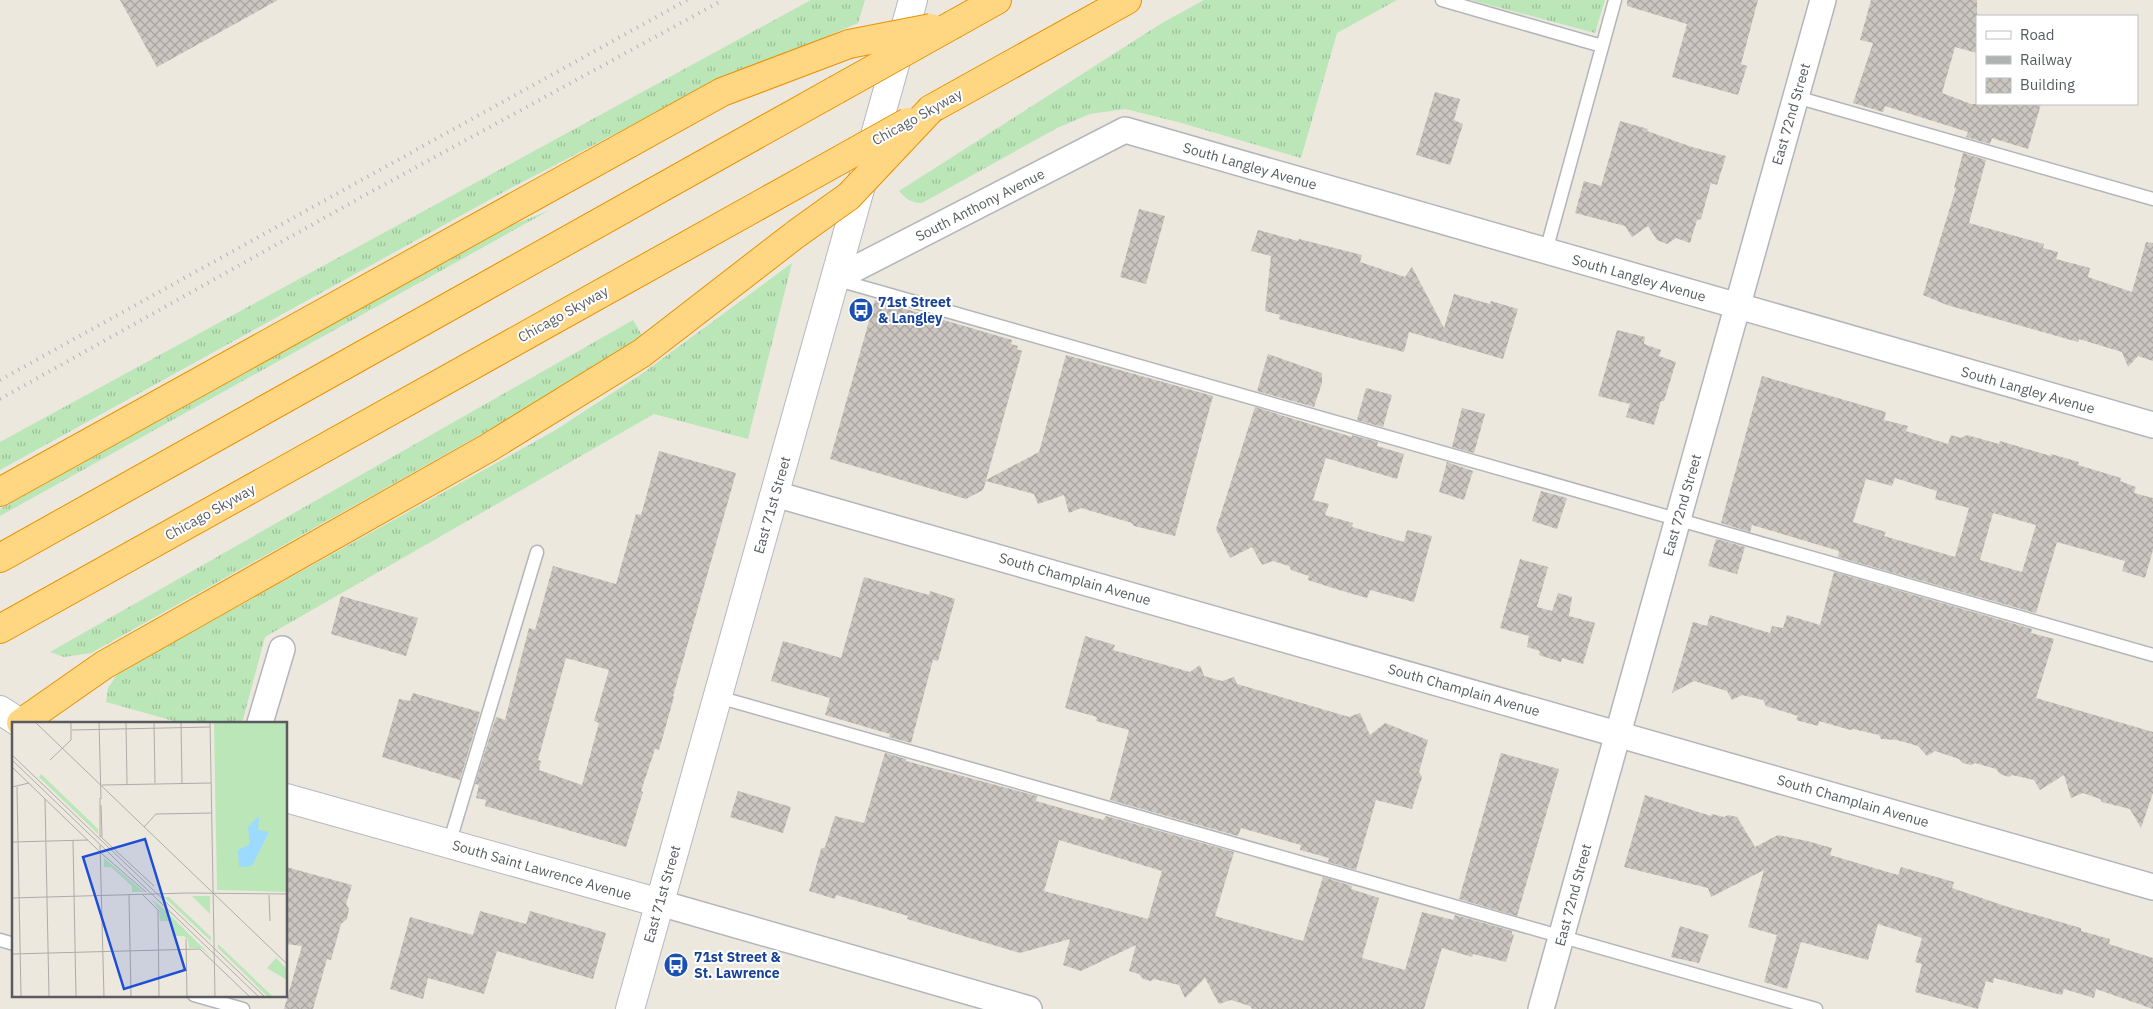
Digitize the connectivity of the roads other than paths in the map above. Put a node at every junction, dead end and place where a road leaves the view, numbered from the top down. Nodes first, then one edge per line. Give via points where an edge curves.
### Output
1 (913, 0) edge
2 (997, 0) edge
3 (1127, 0) edge
4 (1442, 0) edge
5 (1615, 0) edge
6 (1823, 0) edge
7 (954, 24) junction
8 (1602, 46) junction
9 (1796, 97) junction
10 (931, 109) junction
11 (1125, 130) joint
12 (2153, 199) edge
13 (1546, 251) junction
14 (835, 279) junction
15 (1737, 306) junction
16 (2153, 425) edge
17 (0, 492) edge
18 (775, 494) junction
19 (1678, 520) junction
20 (537, 552) dead end
21 (0, 558) edge
22 (0, 629) edge
23 (282, 649) dead end
24 (2153, 655) edge
25 (718, 697) junction
26 (0, 710) edge
27 (18, 722) edge
28 (21, 722) edge
29 (260, 722) edge
30 (12, 726) edge
31 (0, 734) edge
32 (1618, 734) junction
33 (288, 799) edge
34 (449, 844) junction
35 (2153, 887) edge
36 (660, 903) junction
37 (1562, 936) junction
38 (198, 996) edge
39 (243, 1009) edge
40 (630, 1009) edge
41 (1029, 1009) edge
42 (1541, 1009) edge
43 (1816, 1009) edge

1 - 14 main road, East 71st Street
2 - 7 highway
3 - 10 highway, Chicago Skyway
4 - 8 lane
5 - 8 lane
6 - 9 street, East 72nd Street
7 - 17 highway, bridge via 849,44 722,92
7 - 21 highway, bridge
8 - 13 lane
9 - 12 lane
9 - 15 street, East 72nd Street
10 - 22 highway, Chicago Skyway, bridge
10 - 28 highway, bridge via 850,196 642,353 488,448 104,665
11 - 13 street, South Langley Avenue
11 - 14 street, South Anthony Avenue
13 - 15 street, South Langley Avenue
14 - 18 main road, East 71st Street
14 - 19 lane
15 - 16 street, South Langley Avenue
15 - 19 street, East 72nd Street
18 - 25 main road, East 71st Street
18 - 32 street, South Champlain Avenue
19 - 24 lane
19 - 32 street, East 72nd Street
20 - 34 lane
23 - 29 street
25 - 36 main road, East 71st Street
25 - 37 lane
26 - 27 main road
30 - 31 main road
32 - 35 street, South Champlain Avenue
32 - 37 street, East 72nd Street
33 - 34 main road, South Saint Lawrence Avenue
34 - 36 main road, South Saint Lawrence Avenue
36 - 40 main road, East 71st Street
36 - 41 street, South Saint Lawrence Avenue
37 - 42 street, East 72nd Street
37 - 43 lane
38 - 39 lane

